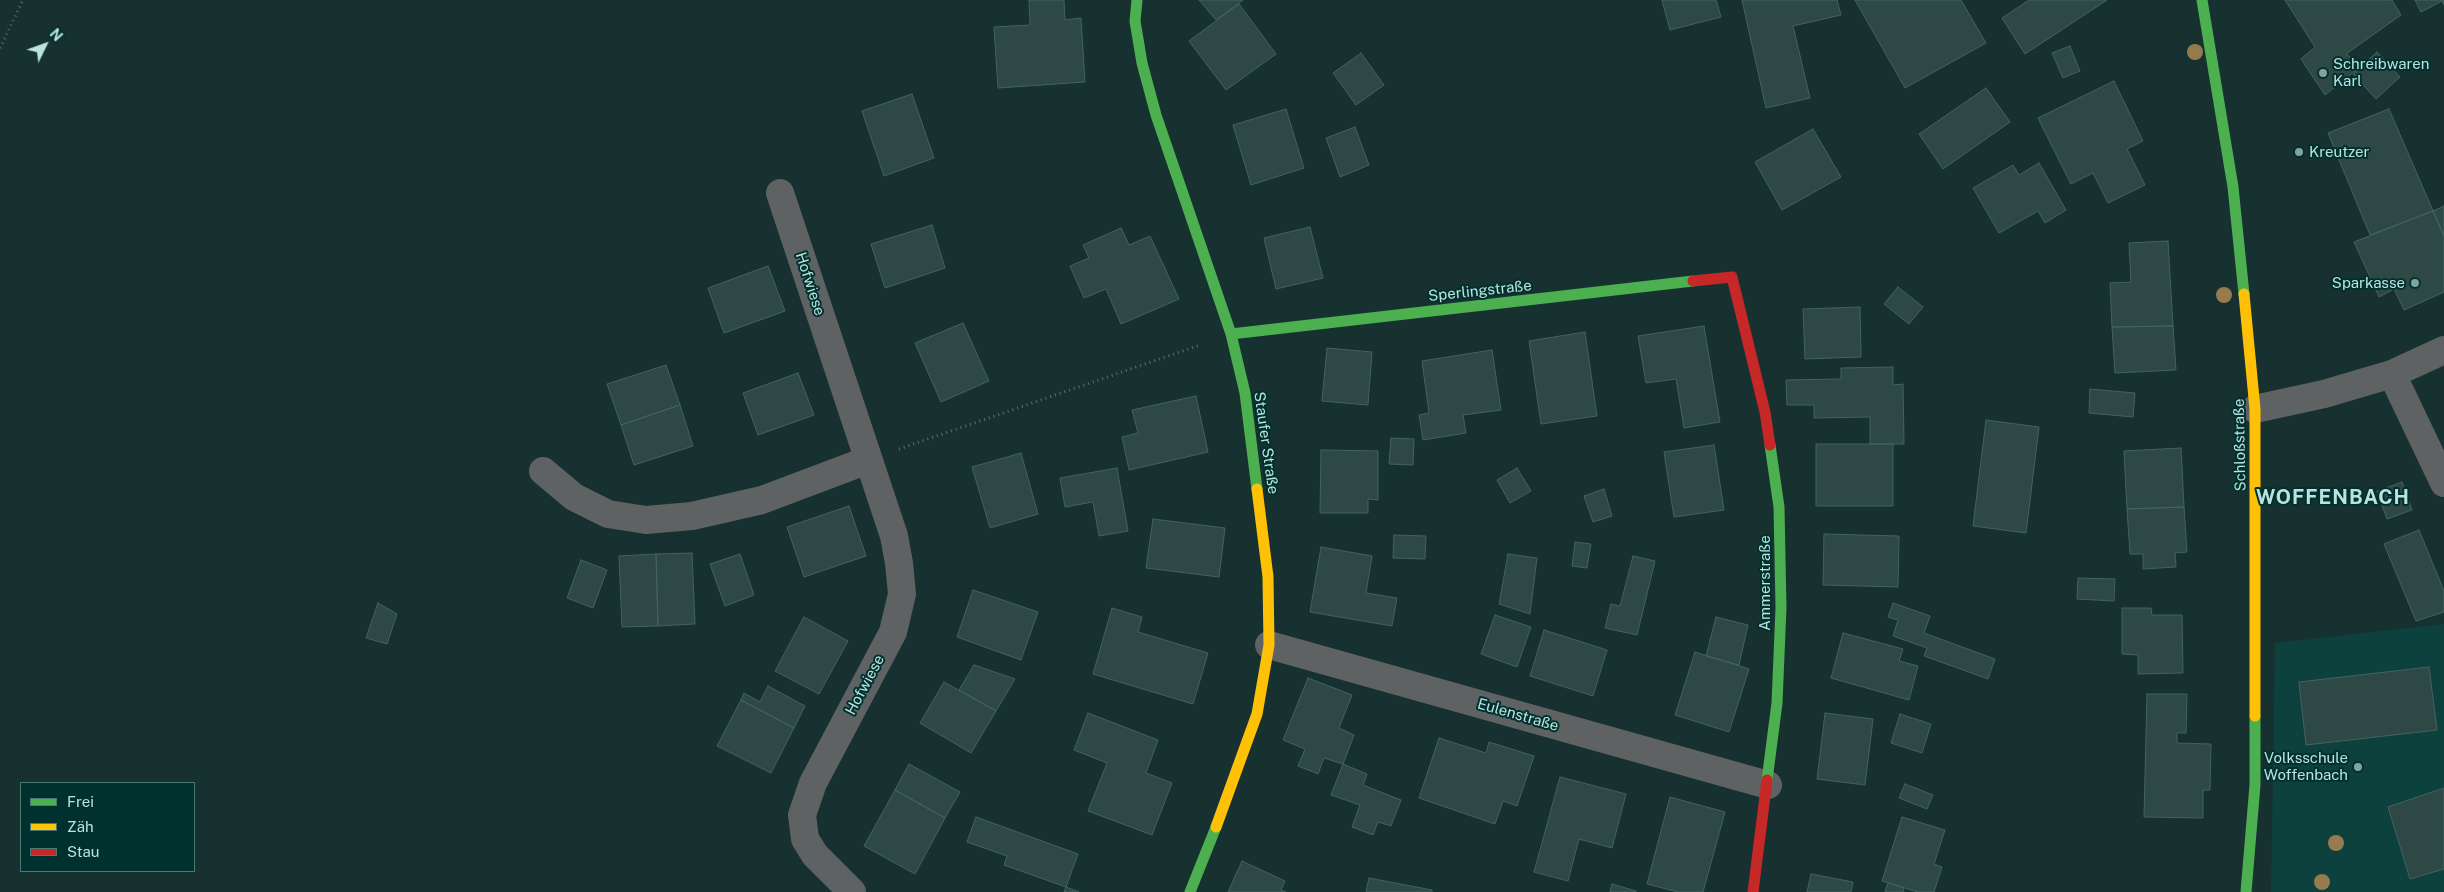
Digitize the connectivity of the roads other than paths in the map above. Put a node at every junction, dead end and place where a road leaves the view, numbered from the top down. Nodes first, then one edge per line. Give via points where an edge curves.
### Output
1 (1137, 0) edge
2 (2202, 0) edge
3 (780, 193) dead end
4 (1732, 277) joint
5 (1231, 334) junction
6 (2444, 350) edge
7 (2392, 374) junction
8 (2255, 409) junction
9 (868, 460) junction
10 (543, 471) dead end
11 (2444, 483) edge
12 (1269, 645) junction
13 (1768, 785) junction
14 (852, 892) edge
15 (1190, 892) edge
16 (1753, 892) edge
17 (2246, 892) edge

1 - 5 street, Staufer Straße via 1135,21 1156,115
2 - 8 street, Schloßstraße via 2233,187
3 - 9 street, Hofwiese
4 - 5 street, Sperlingstraße
4 - 13 street, Ammerstraße via 1765,412 1779,507 1781,608 1777,703
5 - 12 street, Staufer Straße via 1245,393 1268,577
6 - 7 street
7 - 8 street via 2324,394
7 - 11 street
8 - 17 street, Schloßstraße via 2255,785
9 - 10 street via 762,500 692,516 646,520 608,514 574,497
9 - 14 street, Hofwiese via 894,536 902,594 893,632 813,783 802,815 805,839 815,855
12 - 13 street, Eulenstraße
12 - 15 street, Staufer Straße via 1257,714
13 - 16 street, Ammerstraße

